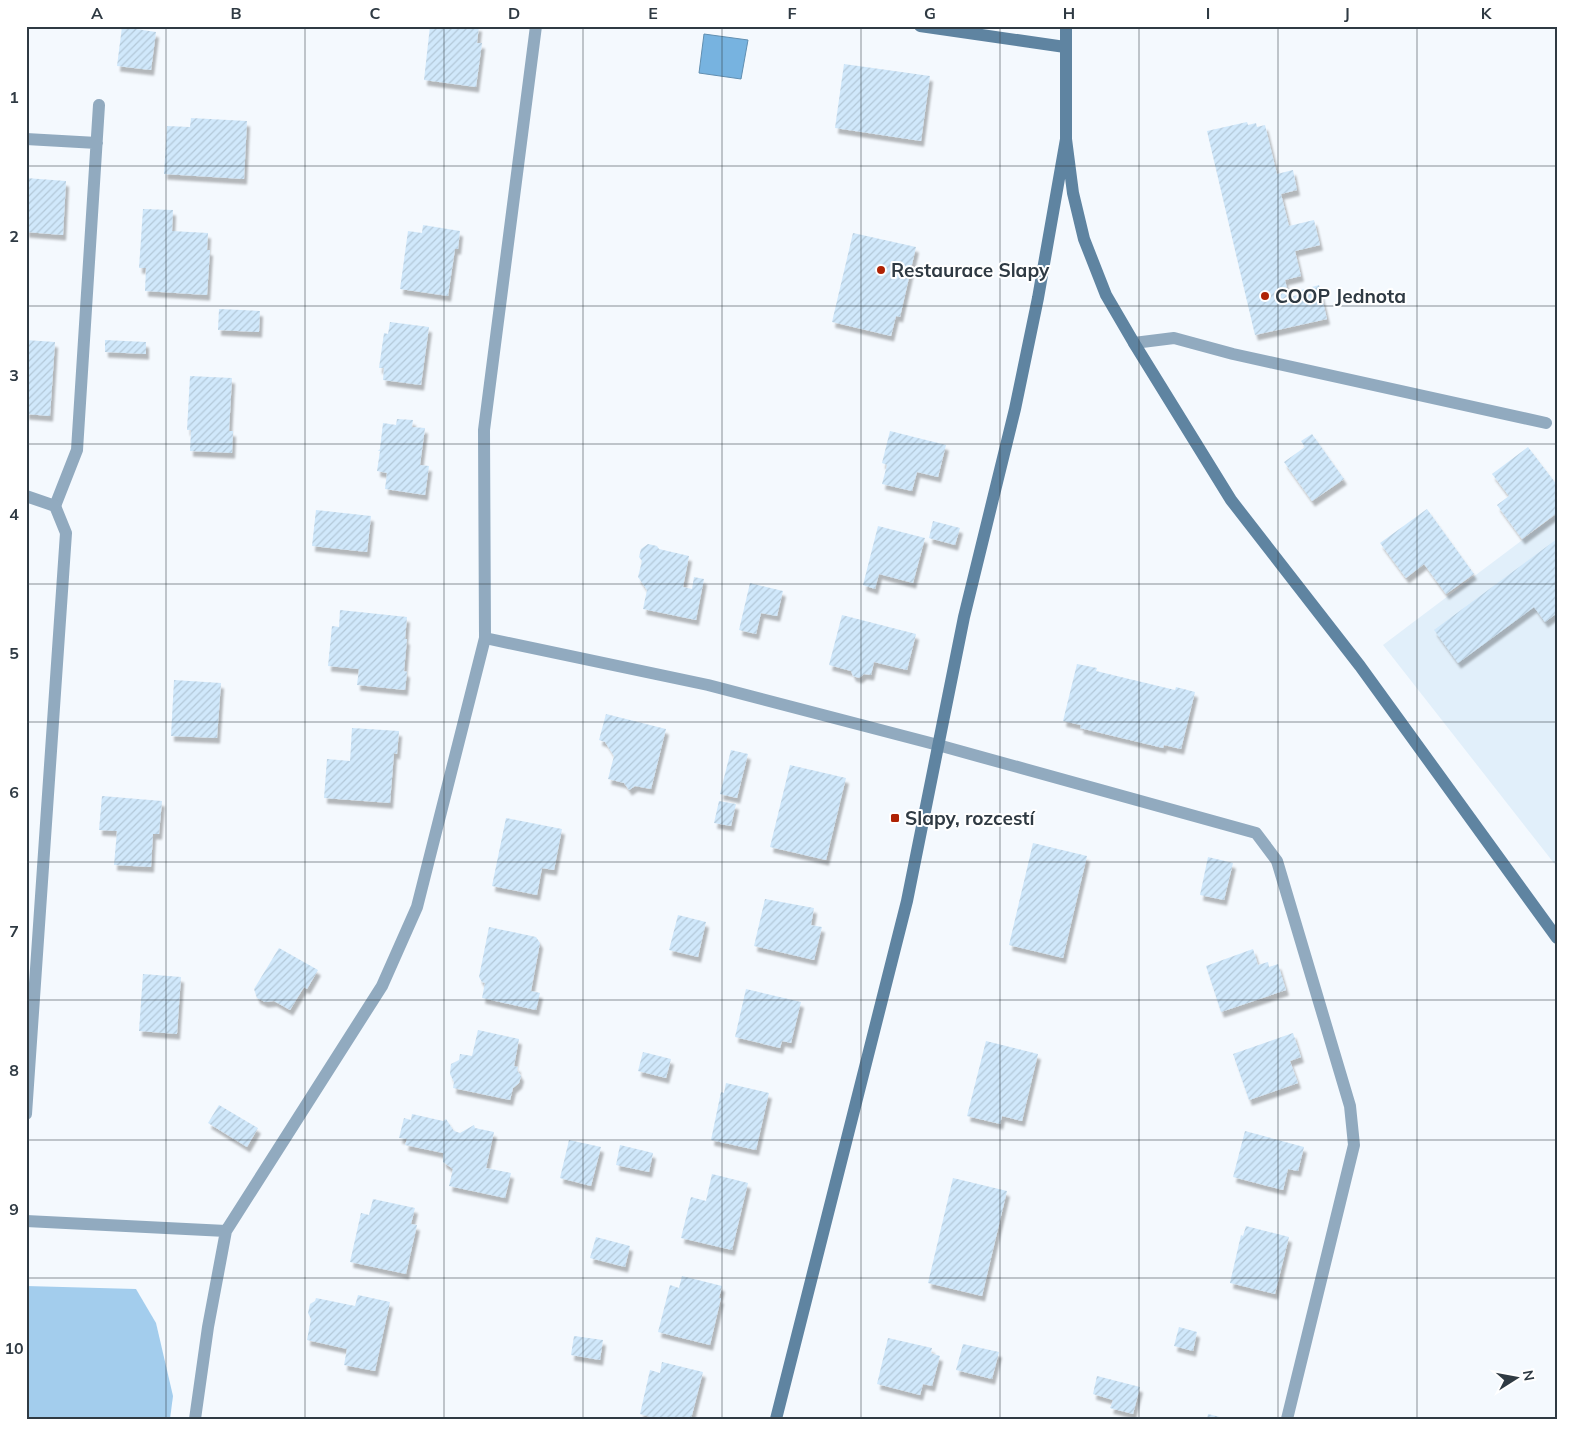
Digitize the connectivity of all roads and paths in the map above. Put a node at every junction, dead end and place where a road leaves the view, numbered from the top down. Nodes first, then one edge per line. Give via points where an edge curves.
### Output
1 (536, 26) edge
2 (920, 26) edge
3 (1066, 26) edge
4 (1065, 47) junction
5 (99, 105) dead end
6 (26, 138) edge
7 (1066, 139) junction
8 (97, 143) junction
9 (1134, 343) junction
10 (1546, 423) dead end
11 (26, 496) edge
12 (56, 506) junction
13 (485, 638) junction
14 (938, 745) junction
15 (1557, 938) edge
16 (26, 1114) edge
17 (26, 1221) edge
18 (226, 1230) junction
19 (195, 1419) edge
20 (776, 1419) edge
21 (1287, 1419) edge

1 - 13 street via 484,430
2 - 4 street
3 - 4 street
4 - 7 street
5 - 8 street
6 - 8 street
7 - 9 street via 1073,193 1084,239 1106,296
7 - 14 street via 1015,409 964,617
8 - 12 street via 77,450
9 - 10 street via 1174,338
9 - 15 street via 1231,500 1360,666
11 - 12 street
12 - 16 street via 66,533
13 - 14 street via 708,685
13 - 18 street via 416,907 382,986
14 - 20 street via 907,901
14 - 21 street via 1256,833 1277,861 1350,1106 1354,1145
17 - 18 street
18 - 19 street

